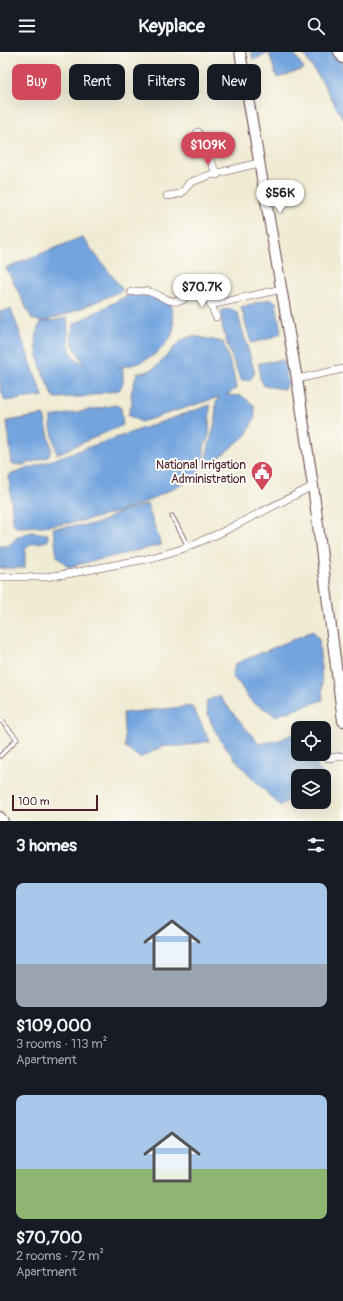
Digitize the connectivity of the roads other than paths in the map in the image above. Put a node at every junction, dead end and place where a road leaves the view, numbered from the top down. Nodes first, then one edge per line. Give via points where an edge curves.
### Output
1 (240, 52) edge
2 (339, 52) edge
3 (343, 58) edge
4 (198, 132) dead end
5 (259, 163) junction
6 (217, 175) junction
7 (167, 196) dead end
8 (282, 289) junction
9 (131, 292) dead end
10 (211, 305) junction
11 (216, 317) dead end
12 (343, 369) edge
13 (297, 379) junction
14 (313, 486) junction
15 (172, 516) dead end
16 (188, 546) junction
17 (0, 577) edge
18 (0, 719) edge
19 (343, 721) edge
20 (0, 756) edge
21 (343, 756) edge
22 (331, 758) edge
23 (0, 818) edge
24 (3, 821) edge

1 - 5 street
2 - 3 street
4 - 6 street
5 - 6 street
5 - 8 street
6 - 7 street via 193,181 182,194
8 - 10 street
8 - 13 street
9 - 10 street via 148,291 178,302 196,286 206,292
10 - 11 street
12 - 13 street
13 - 14 street
14 - 16 street via 220,533
14 - 19 street
15 - 16 lane
16 - 17 street via 151,558 67,574
18 - 20 lane via 17,740
21 - 22 street
23 - 24 street

